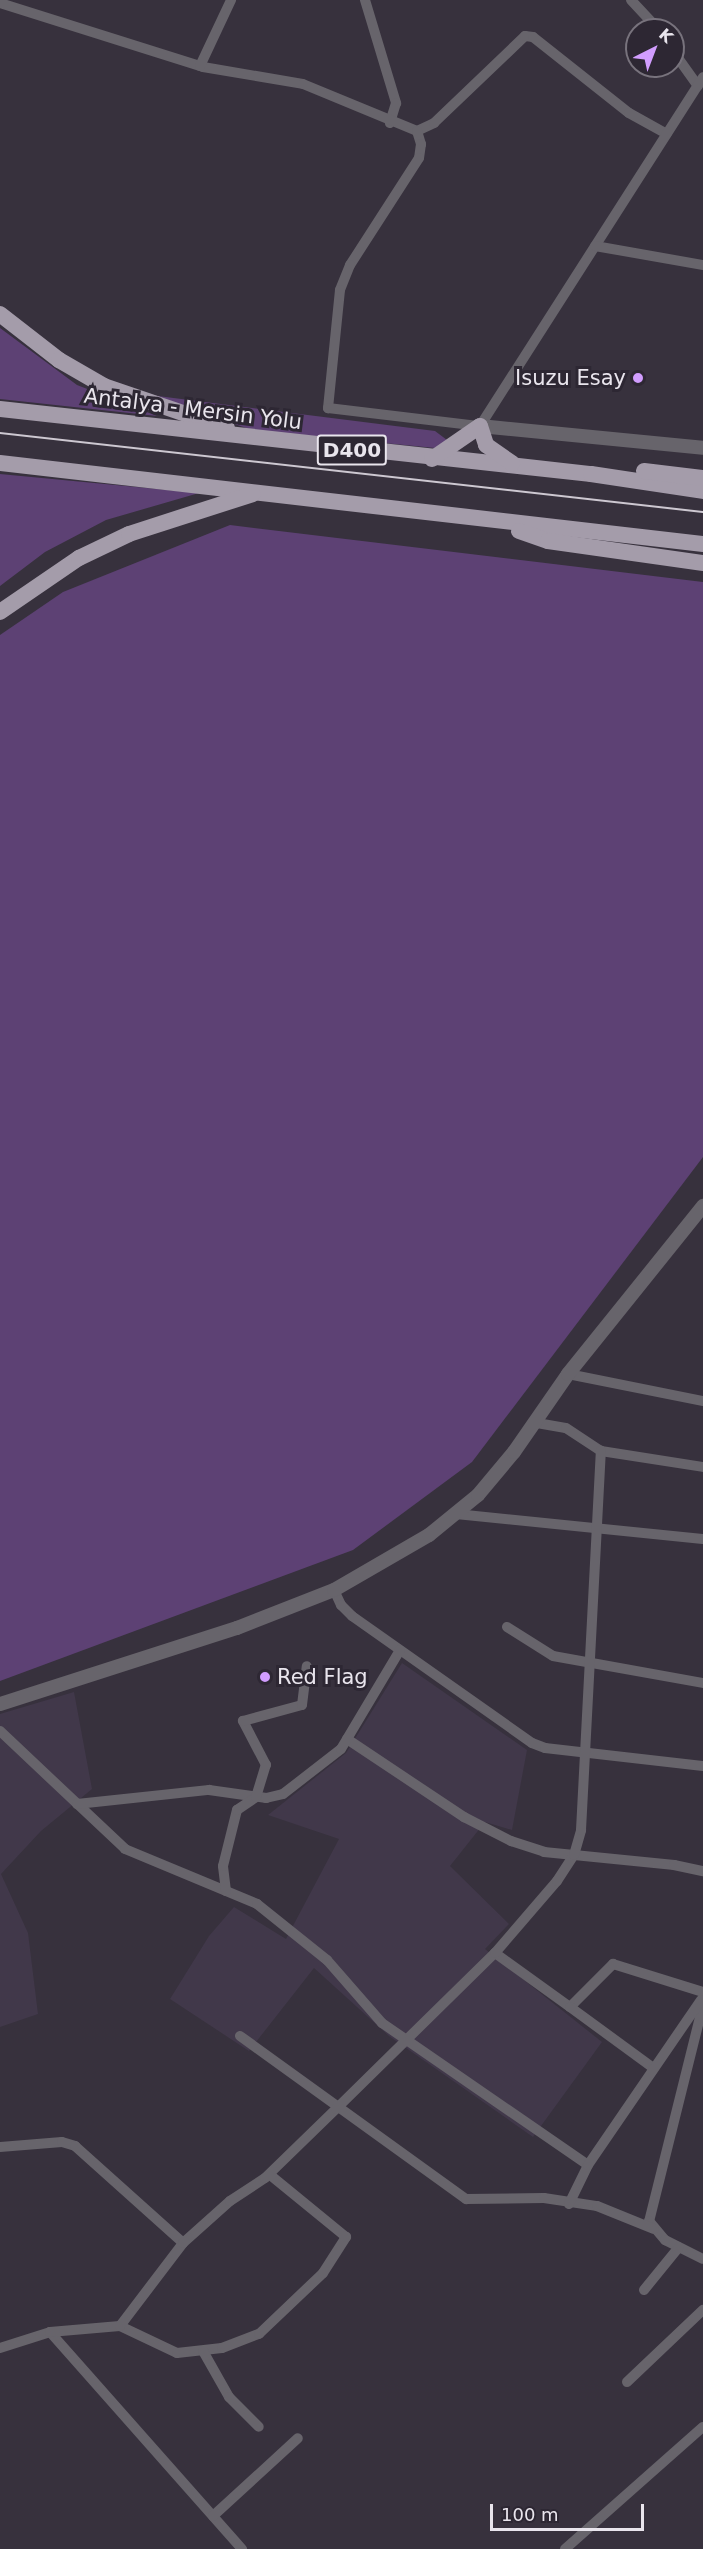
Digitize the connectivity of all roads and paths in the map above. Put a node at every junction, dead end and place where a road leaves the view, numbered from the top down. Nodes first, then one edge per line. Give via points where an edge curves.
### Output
1 (231, 0) edge
2 (365, 0) edge
3 (631, 0) edge
4 (0, 3) edge
5 (648, 18) edge
6 (685, 65) edge
7 (200, 66) junction
8 (700, 82) edge
9 (390, 123) junction
10 (417, 131) junction
11 (667, 135) junction
12 (595, 246) junction
13 (703, 265) edge
14 (0, 314) edge
15 (0, 409) edge
16 (480, 426) junction
17 (268, 440) junction
18 (703, 448) edge
19 (432, 459) junction
20 (0, 463) edge
21 (519, 466) junction
22 (591, 474) junction
23 (703, 478) edge
24 (703, 490) edge
25 (261, 492) junction
26 (490, 521) junction
27 (703, 544) edge
28 (703, 563) edge
29 (0, 612) edge
30 (703, 1206) edge
31 (568, 1374) junction
32 (703, 1401) edge
33 (537, 1423) junction
34 (601, 1451) junction
35 (703, 1467) edge
36 (456, 1514) junction
37 (595, 1528) junction
38 (703, 1539) edge
39 (334, 1590) junction
40 (507, 1627) dead end
41 (400, 1650) junction
42 (589, 1664) junction
43 (307, 1666) dead end
44 (703, 1683) edge
45 (0, 1704) edge
46 (0, 1731) edge
47 (347, 1739) junction
48 (584, 1751) junction
49 (703, 1766) edge
50 (256, 1797) junction
51 (77, 1803) junction
52 (574, 1856) junction
53 (703, 1871) edge
54 (226, 1891) junction
55 (495, 1953) junction
56 (703, 1992) edge
57 (703, 1998) edge
58 (703, 2005) edge
59 (570, 2007) junction
60 (240, 2036) dead end
61 (406, 2040) junction
62 (652, 2067) junction
63 (336, 2109) junction
64 (0, 2147) edge
65 (588, 2165) junction
66 (269, 2174) junction
67 (569, 2205) junction
68 (654, 2229) junction
69 (183, 2243) junction
70 (679, 2247) junction
71 (703, 2259) edge
72 (644, 2290) dead end
73 (703, 2310) edge
74 (120, 2326) junction
75 (50, 2332) junction
76 (0, 2348) edge
77 (203, 2351) junction
78 (627, 2382) dead end
79 (259, 2427) dead end
80 (703, 2427) edge
81 (298, 2438) dead end
82 (213, 2516) junction
83 (242, 2549) edge
84 (565, 2549) edge

1 - 7 street
2 - 9 street via 396,103
3 - 5 street
4 - 7 street
6 - 8 street
7 - 9 street via 303,84
8 - 11 street
9 - 10 street
10 - 11 street via 434,123 525,36 533,37 629,113
10 - 16 street via 421,144 419,158 350,265 340,290 328,408
11 - 12 street
12 - 13 street
12 - 16 street
14 - 17 highway via 59,360 104,386
15 - 17 highway, Antalya - Mersin Yolu / D400
16 - 18 street
16 - 19 highway
16 - 21 highway via 486,445
17 - 19 highway, Antalya - Mersin Yolu / D400
19 - 21 highway, Antalya - Mersin Yolu / D400
20 - 25 highway, D400
21 - 22 highway, Antalya - Mersin Yolu / D400
22 - 23 highway via 636,470
22 - 24 highway, Antalya - Mersin Yolu / D400
25 - 26 highway, D400
25 - 29 highway via 129,534 79,558
26 - 27 highway, D400
26 - 28 highway via 548,541
30 - 31 street
31 - 32 street
31 - 33 street
33 - 34 street via 566,1428
33 - 36 street via 478,1495
34 - 35 street
34 - 37 street
36 - 37 street
36 - 39 street via 401,1553
37 - 38 street
37 - 42 street
39 - 41 street via 352,1616
39 - 45 street via 237,1628
40 - 42 street via 553,1656
41 - 47 street
41 - 48 street via 532,1743
42 - 44 street
42 - 48 street
43 - 50 street via 302,1705 243,1721 266,1765
46 - 51 street
47 - 50 street via 341,1749 291,1789 283,1794
47 - 52 street via 465,1817 511,1842
48 - 49 street
48 - 52 street via 581,1830
50 - 51 street via 209,1790
50 - 54 street via 237,1810 223,1866
51 - 54 street via 125,1849
52 - 53 street
52 - 55 street via 525,1922
54 - 61 street via 257,1904 327,1960 382,2023
55 - 59 street
55 - 61 street
56 - 59 street via 614,1964
57 - 62 street
58 - 68 street via 662,2156 649,2221
59 - 62 street
60 - 63 street
61 - 63 street
61 - 65 street
62 - 65 street
63 - 66 street
63 - 67 street via 466,2199 544,2198
64 - 69 street via 62,2142 75,2146
65 - 67 street
66 - 69 street via 230,2201
66 - 77 street via 346,2237 323,2273 258,2334
67 - 68 street via 613,2211
68 - 70 street
69 - 74 street
70 - 71 street
70 - 72 street
73 - 78 street
74 - 75 street
74 - 77 street via 170,2351
75 - 76 street
75 - 82 street
77 - 79 street via 229,2397
80 - 84 street
81 - 82 street
82 - 83 street

